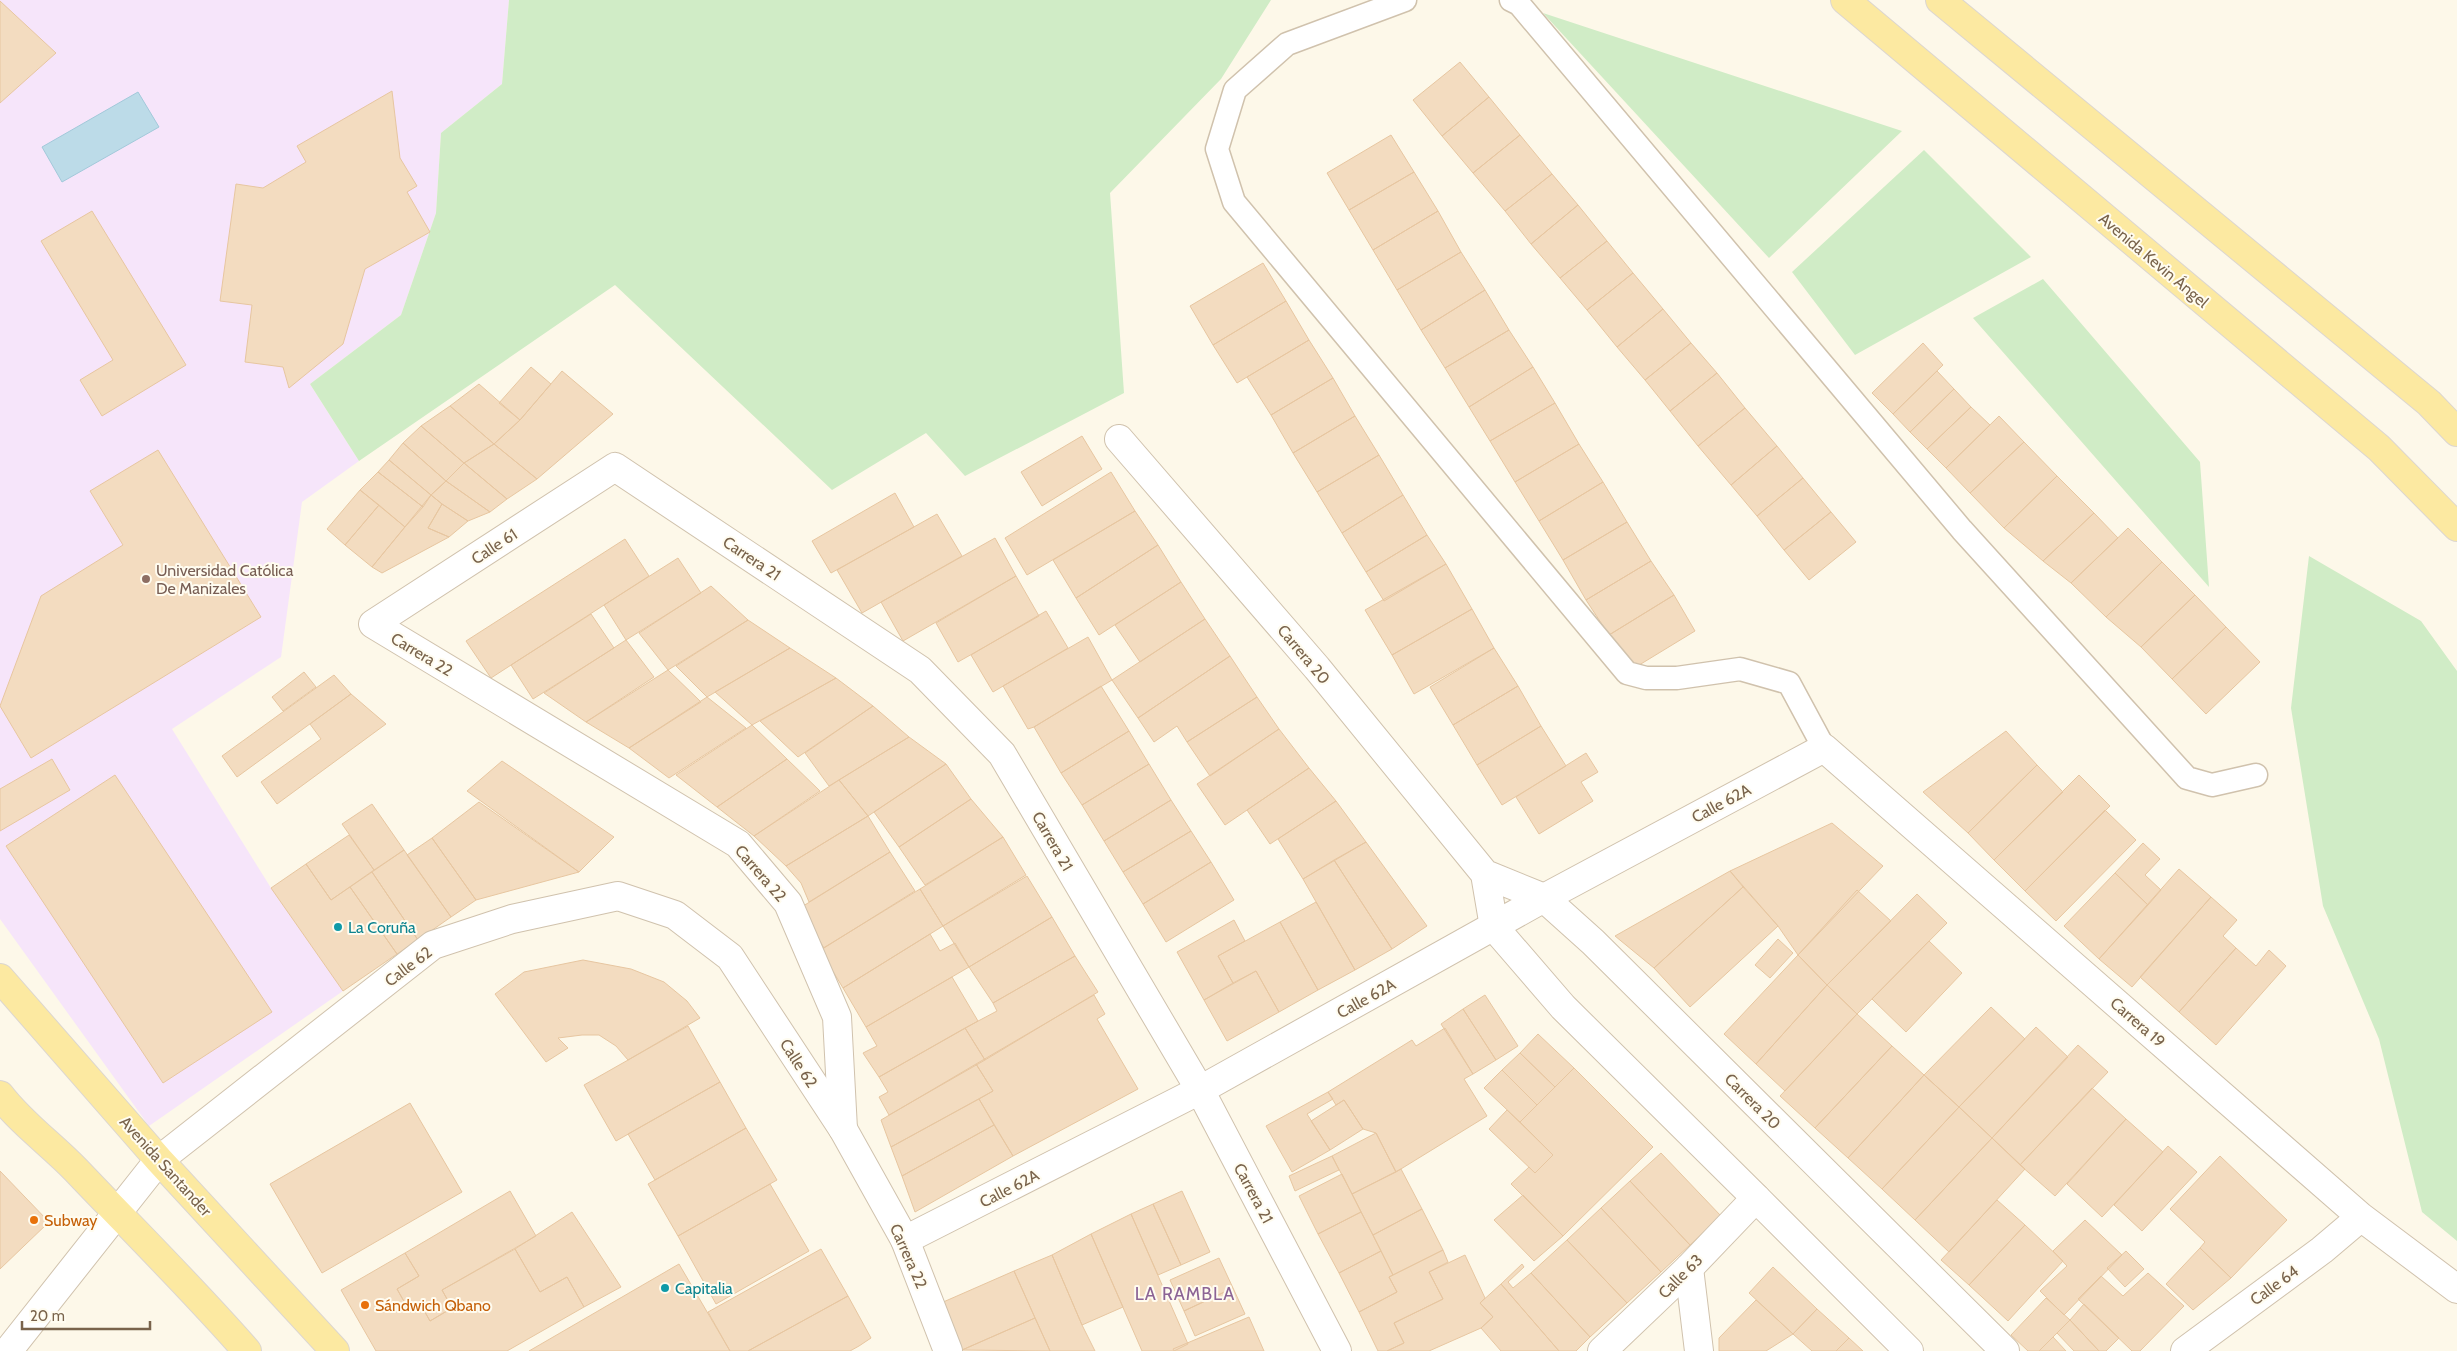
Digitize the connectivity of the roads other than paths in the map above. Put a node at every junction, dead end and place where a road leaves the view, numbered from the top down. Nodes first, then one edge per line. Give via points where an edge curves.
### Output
1 (1405, 0) edge
2 (1511, 0) edge
3 (1844, 0) edge
4 (1940, 0) edge
5 (2457, 432) edge
6 (1119, 438) dead end
7 (615, 467) joint
8 (2457, 527) edge
9 (373, 624) joint
10 (1824, 748) junction
11 (2256, 775) dead end
12 (1484, 874) junction
13 (1544, 898) junction
14 (1494, 927) junction
15 (0, 978) edge
16 (1200, 1090) junction
17 (0, 1095) edge
18 (843, 1129) junction
19 (159, 1160) junction
20 (1756, 1198) junction
21 (116, 1214) junction
22 (2361, 1217) junction
23 (905, 1240) junction
24 (1689, 1268) junction
25 (2457, 1289) edge
26 (8, 1351) edge
27 (247, 1351) edge
28 (335, 1351) edge
29 (948, 1351) edge
30 (1337, 1351) edge
31 (1602, 1351) edge
32 (1699, 1351) edge
33 (1909, 1351) edge
34 (2005, 1351) edge
35 (2185, 1351) edge

1 - 10 lane via 1288,44 1235,90 1217,149 1234,202 1627,673 1646,678 1677,678 1740,669 1789,683
2 - 11 lane via 1519,4 1962,530 2187,778 2212,785
3 - 8 main road, Avenida Kevin Ángel via 2379,448
4 - 5 main road via 2422,396
6 - 12 street, Carrera 20 via 1316,668
7 - 9 street, Calle 61
7 - 16 street, Carrera 21 via 920,670 1002,754
9 - 18 street, Carrera 22 via 738,844 788,903 837,1017
10 - 13 street, Calle 62A
10 - 22 street, Carrera 19
12 - 13 street, Carrera 20
12 - 14 street, Carrera 20
13 - 14 street, Calle 62A
13 - 34 street, Carrera 20 via 1593,942
14 - 16 street, Calle 62A
14 - 20 street via 1564,1007
15 - 19 main road, Avenida Santander
16 - 23 street, Calle 62A
16 - 30 street, Carrera 21
17 - 21 main road via 13,1112 75,1169
18 - 19 street, Calle 62 via 730,957 675,915 618,896 512,919 433,946
18 - 23 street, Carrera 22
19 - 21 street, Calle 62
19 - 28 main road, Avenida Santander
20 - 24 street, Calle 63
20 - 33 street
21 - 26 street, Calle 62
21 - 27 main road via 202,1299
22 - 25 street, Carrera 19
22 - 35 street, Calle 64 via 2322,1250
23 - 29 street, Carrera 22
24 - 31 street, Calle 63
24 - 32 street

